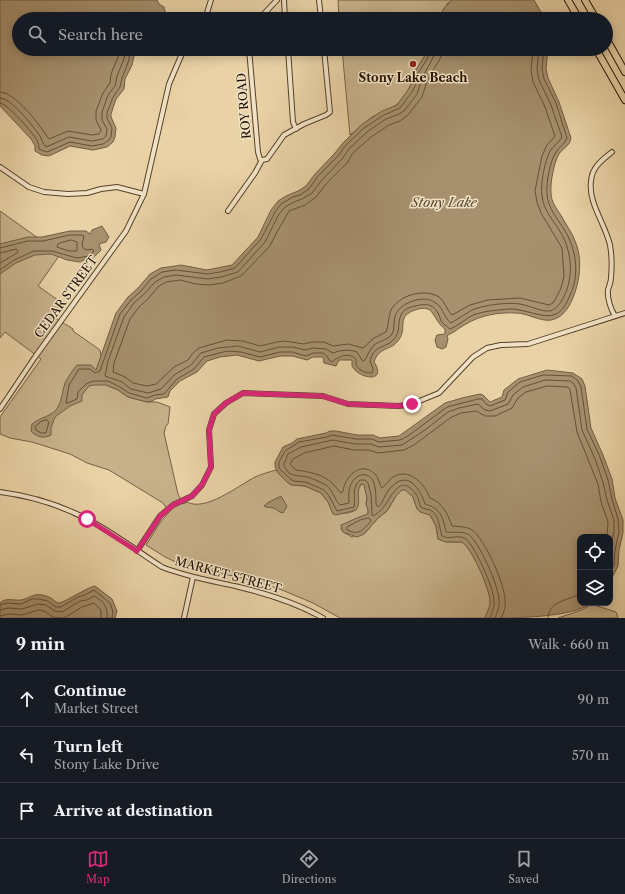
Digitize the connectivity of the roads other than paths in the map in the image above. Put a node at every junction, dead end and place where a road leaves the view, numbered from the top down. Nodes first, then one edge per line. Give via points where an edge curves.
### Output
1 (211, 0) edge
2 (277, 0) edge
3 (284, 0) edge
4 (320, 0) edge
5 (568, 0) edge
6 (585, 0) edge
7 (207, 12) edge
8 (266, 12) edge
9 (285, 12) edge
10 (321, 12) edge
11 (575, 12) edge
12 (592, 12) edge
13 (613, 51) edge
14 (181, 56) edge
15 (250, 56) edge
16 (288, 56) edge
17 (325, 56) edge
18 (600, 56) edge
19 (625, 72) edge
20 (625, 87) edge
21 (621, 93) junction
22 (625, 100) edge
23 (296, 128) junction
24 (612, 152) dead end
25 (262, 160) junction
26 (0, 166) edge
27 (144, 194) junction
28 (228, 211) dead end
29 (625, 313) edge
30 (615, 316) junction
31 (0, 409) edge
32 (0, 492) edge
33 (137, 551) junction
34 (193, 577) junction
35 (184, 618) edge
36 (322, 618) edge

1 - 7 street
2 - 8 street
3 - 9 street
4 - 10 street
5 - 11 main road
6 - 12 main road
13 - 19 main road
14 - 27 street, CEDAR STREET via 169,84
15 - 25 street, ROY ROAD via 258,152
16 - 23 street via 293,122
17 - 23 street via 330,112
18 - 21 main road
20 - 21 main road
21 - 22 main road
23 - 25 street via 284,135 267,159
24 - 30 street via 593,170 591,193 610,244 612,265 608,290
25 - 28 street
26 - 27 street via 29,187 44,192 88,193 117,187
27 - 31 street, CEDAR STREET via 126,231 35,356
29 - 30 street
30 - 33 street via 528,344 487,348 473,357 439,393 412,404 348,404 322,396 243,393 214,414 209,430 211,467 202,485 192,496 173,505 160,516
32 - 33 street, MARKET STREET via 53,504 87,519
33 - 34 street, MARKET STREET via 162,567
34 - 35 street
34 - 36 street, MARKET STREET via 267,594

